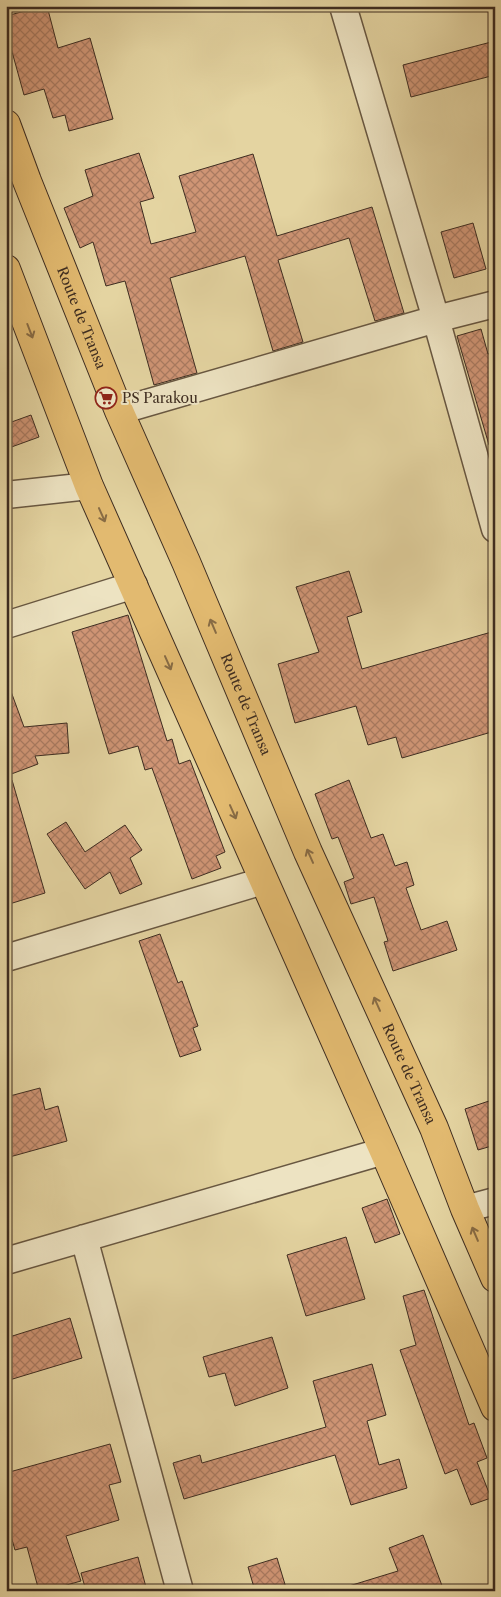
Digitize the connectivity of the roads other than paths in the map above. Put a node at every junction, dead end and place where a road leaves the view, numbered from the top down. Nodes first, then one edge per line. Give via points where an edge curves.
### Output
1 (343, 6) edge
2 (6, 124) edge
3 (6, 269) edge
4 (495, 304) edge
5 (436, 319) junction
6 (119, 411) junction
7 (89, 486) junction
8 (6, 495) edge
9 (495, 529) edge
10 (134, 585) junction
11 (6, 625) edge
12 (263, 881) junction
13 (6, 958) edge
14 (384, 1151) junction
15 (495, 1201) edge
16 (465, 1209) junction
17 (84, 1238) junction
18 (6, 1261) edge
19 (495, 1278) edge
20 (495, 1406) edge
21 (180, 1591) edge

1 - 5 street
2 - 6 main road, Route de Transa
3 -> 7 main road
4 - 5 street
5 - 6 street
5 - 9 street
16 -> 6 main road, Route de Transa via 434,1128 308,852
7 - 8 street
7 -> 10 main road
10 - 11 street
10 -> 12 main road
12 - 13 street
12 - 14 main road
14 - 17 street
14 - 20 main road
15 - 16 street
19 -> 16 main road, Route de Transa
17 - 18 street
17 - 21 street

